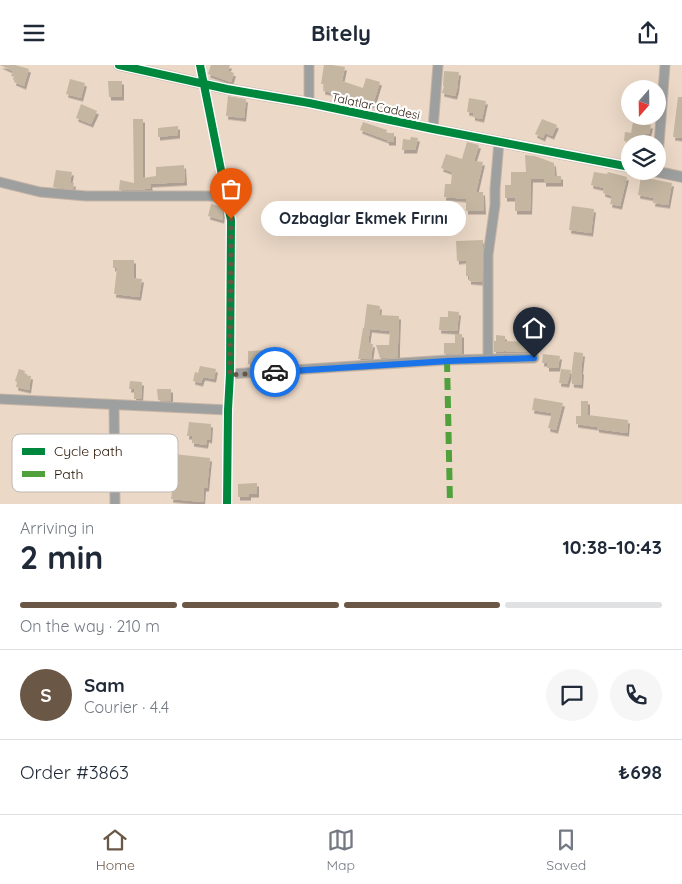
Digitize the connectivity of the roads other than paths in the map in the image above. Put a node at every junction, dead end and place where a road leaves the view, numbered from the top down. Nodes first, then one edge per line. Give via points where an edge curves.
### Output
1 (118, 65) edge
2 (200, 65) edge
3 (309, 65) edge
4 (438, 65) edge
5 (665, 65) edge
6 (203, 83) junction
7 (309, 103) junction
8 (432, 129) junction
9 (660, 135) edge
10 (499, 142) junction
11 (621, 165) edge
12 (666, 173) edge
13 (682, 177) edge
14 (0, 182) edge
15 (227, 196) junction
16 (534, 358) dead end
17 (488, 359) junction
18 (230, 375) junction
19 (0, 399) edge
20 (114, 405) junction
21 (228, 410) junction
22 (114, 434) edge
23 (227, 504) edge

1 - 6 street, Talatlar Caddesi
2 - 6 street
3 - 7 street
4 - 8 street
5 - 9 street
6 - 7 street, Talatlar Caddesi
6 - 15 street
7 - 8 street, Talatlar Caddesi
8 - 10 street, Talatlar Caddesi
10 - 11 street, Talatlar Caddesi
10 - 17 street via 488,255
12 - 13 street
14 - 15 street via 40,192 86,197
15 - 18 street via 231,219
16 - 17 street
17 - 18 street
18 - 21 street
19 - 20 street
20 - 21 street
20 - 22 street
21 - 23 street

